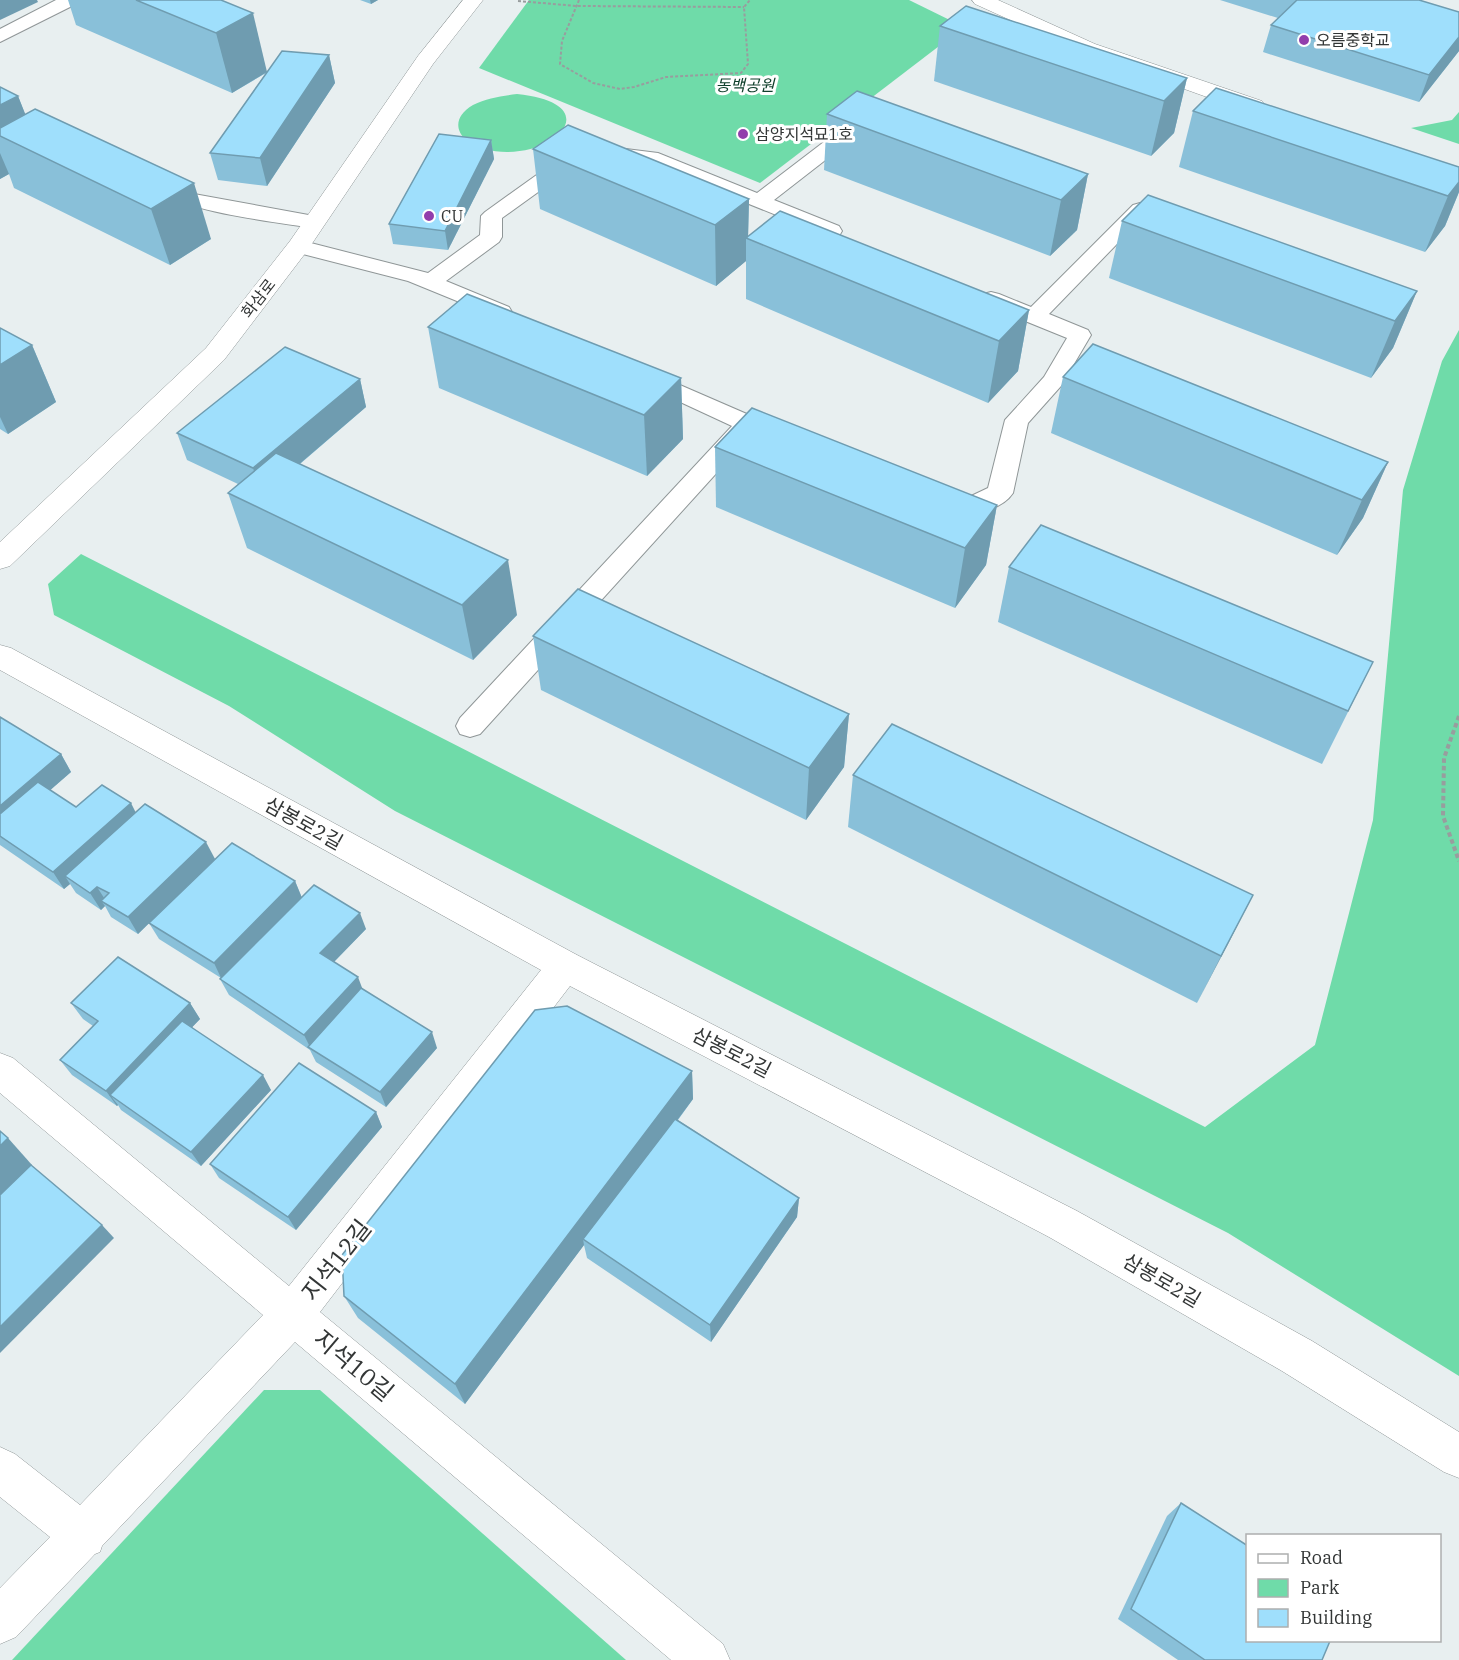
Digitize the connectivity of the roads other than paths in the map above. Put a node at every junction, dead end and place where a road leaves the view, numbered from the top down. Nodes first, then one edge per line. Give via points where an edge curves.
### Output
1 (70, 0) edge
2 (473, 0) edge
3 (982, 0) edge
4 (0, 36) edge
5 (876, 112) edge
6 (1274, 113) edge
7 (146, 178) edge
8 (759, 201) junction
9 (1140, 209) edge
10 (314, 222) junction
11 (847, 238) edge
12 (299, 246) junction
13 (431, 281) junction
14 (968, 289) edge
15 (1034, 316) junction
16 (525, 323) edge
17 (621, 366) edge
18 (748, 423) junction
19 (801, 448) edge
20 (924, 505) edge
21 (0, 559) edge
22 (0, 656) edge
23 (470, 726) dead end
24 (566, 966) junction
25 (0, 1070) edge
26 (293, 1314) junction
27 (1459, 1457) edge
28 (0, 1469) edge
29 (84, 1536) junction
30 (0, 1621) edge
31 (707, 1660) edge

1 - 4 lane
2 - 10 street, 화삼로 via 425,60
3 - 6 street via 1088,48
5 - 8 lane
7 - 10 lane via 188,199
8 - 11 lane
8 - 13 lane via 651,157 626,155 552,173 492,216 491,237
9 - 15 lane
10 - 12 street, 화삼로
12 - 13 lane
12 - 21 street, 화삼로 via 215,354
13 - 16 lane
14 - 15 lane
15 - 20 lane via 1080,335 1053,381 1017,420 999,493 973,506
17 - 18 lane
18 - 19 lane
18 - 23 lane
22 - 24 street, 삼봉로2길
24 - 26 street, 지석12길
24 - 27 street, 삼봉로2길 via 1063,1224 1297,1356
25 - 26 street, 지석10길
26 - 29 street, 지석12길
26 - 31 street, 지석10길
28 - 29 street
29 - 30 street, 지석12길

